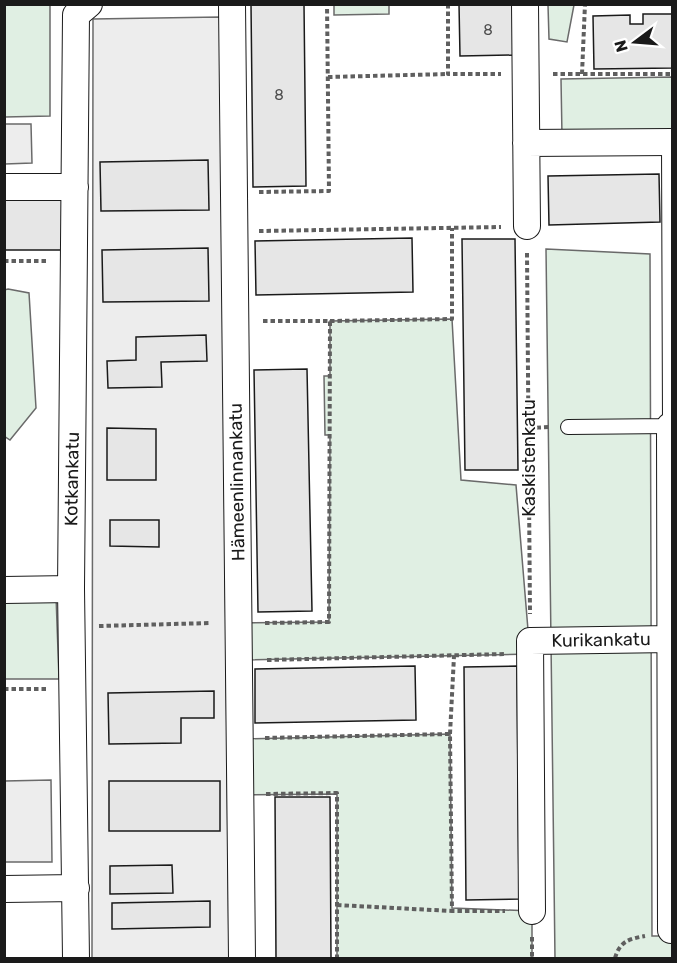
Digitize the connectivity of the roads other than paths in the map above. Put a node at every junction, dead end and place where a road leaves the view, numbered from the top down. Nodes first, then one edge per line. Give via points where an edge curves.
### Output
1 (89, 4) edge
2 (232, 4) edge
3 (525, 4) edge
4 (526, 142) junction
5 (671, 142) edge
6 (4, 187) edge
7 (75, 187) junction
8 (527, 226) road end
9 (671, 426) edge
10 (568, 427) dead end
11 (71, 589) junction
12 (4, 590) edge
13 (672, 639) edge
14 (76, 888) junction
15 (4, 889) edge
16 (532, 911) road end
17 (672, 930) edge
18 (76, 958) edge
19 (242, 958) edge

1 - 7 street, Kotkankatu via 76,15
2 - 19 street, Hämeenlinnankatu
3 - 4 street
4 - 5 street
4 - 8 street
5 - 9 lane
6 - 7 street
7 - 11 street, Kotkankatu
9 - 10 lane
9 - 13 street
11 - 12 street
11 - 14 street, Kotkankatu
13 - 16 street, Kurikankatu via 530,647
13 - 17 street
14 - 15 street
14 - 18 street, Kotkankatu

